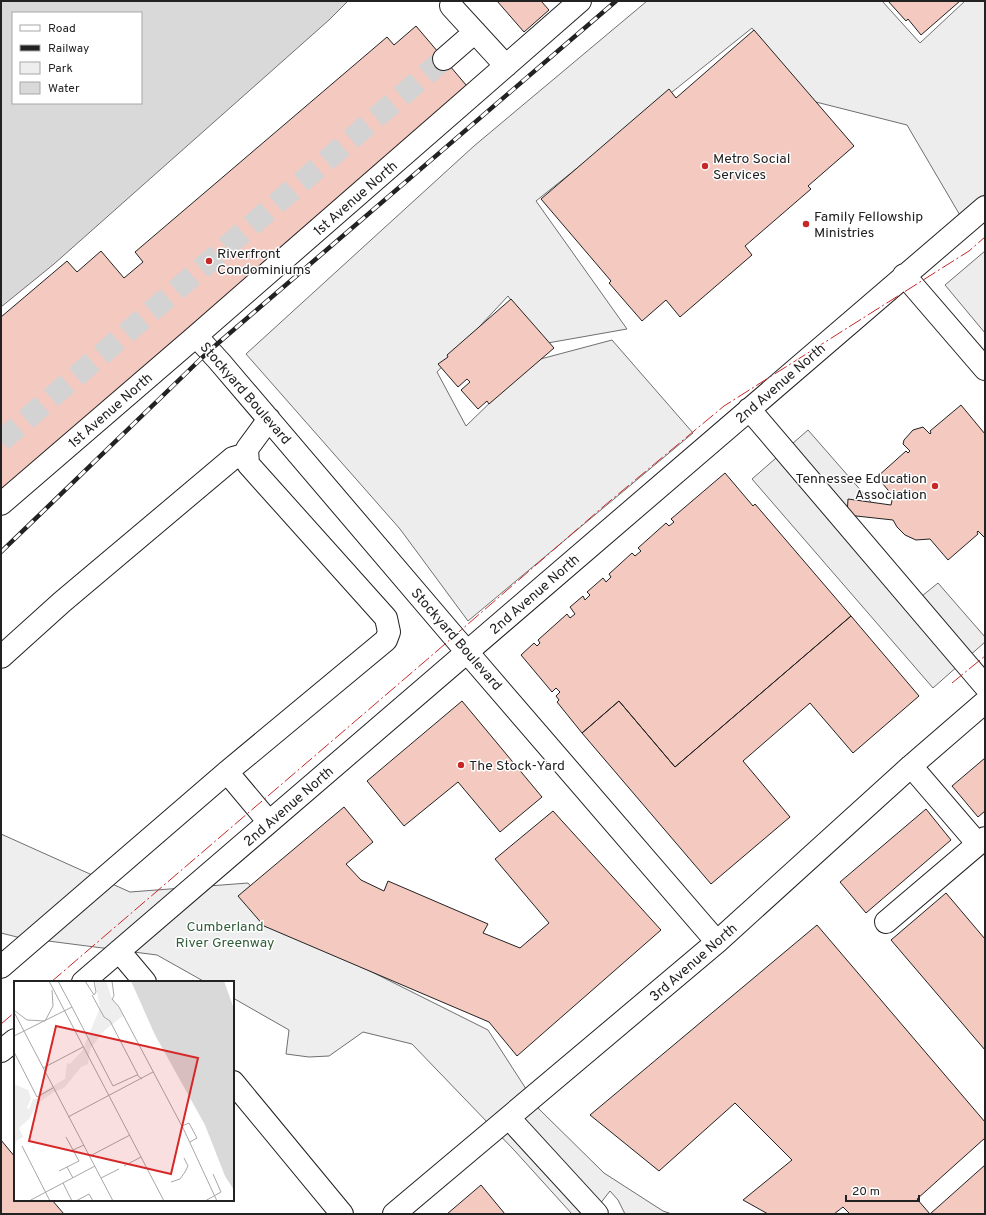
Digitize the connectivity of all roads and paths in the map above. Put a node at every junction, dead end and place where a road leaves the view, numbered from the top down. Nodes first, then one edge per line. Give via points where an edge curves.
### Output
1 (578, 2) edge
2 (451, 6) dead end
3 (475, 32) junction
4 (444, 59) tunnel mouth
5 (506, 66) junction
6 (985, 207) edge
7 (904, 275) junction
8 (196, 336) junction
9 (985, 369) edge
10 (750, 409) junction
11 (269, 419) junction
12 (247, 454) junction
13 (1, 504) edge
14 (467, 652) junction
15 (1, 657) edge
16 (985, 686) edge
17 (985, 702) edge
18 (911, 766) junction
19 (226, 772) junction
20 (269, 822) junction
21 (981, 841) edge
22 (886, 922) dead end
23 (717, 942) junction
24 (119, 951) junction
25 (1, 967) edge
26 (84, 981) edge
27 (144, 981) edge
28 (14, 1041) edge
29 (1, 1052) edge
30 (234, 1083) edge
31 (509, 1118) junction
32 (342, 1214) edge
33 (394, 1214) edge
34 (597, 1214) edge

1 - 5 street, 1st Avenue North
2 - 3 street
3 - 4 street
3 - 5 street
5 - 8 street, 1st Avenue North
6 - 7 street, 2nd Avenue North
7 - 9 street
7 - 10 street, 2nd Avenue North
8 - 11 street, Stockyard Boulevard
8 - 13 street, 1st Avenue North
10 - 14 street, 2nd Avenue North
10 - 16 street
11 - 12 street via 247,448
11 - 14 street, Stockyard Boulevard
12 - 15 street via 233,458 62,602
12 - 19 street via 248,464 386,618 389,632 386,640
14 - 20 street, 2nd Avenue North
14 - 23 street, Stockyard Boulevard
17 - 18 street, 3rd Avenue North
18 - 21 street
18 - 23 street, 3rd Avenue North
19 - 20 street
19 - 25 street
20 - 24 street, 2nd Avenue North
21 - 22 street
23 - 31 street, 3rd Avenue North
24 - 26 street, 2nd Avenue North
24 - 27 street
28 - 29 street
30 - 32 street
31 - 33 street, 3rd Avenue North
31 - 34 street

